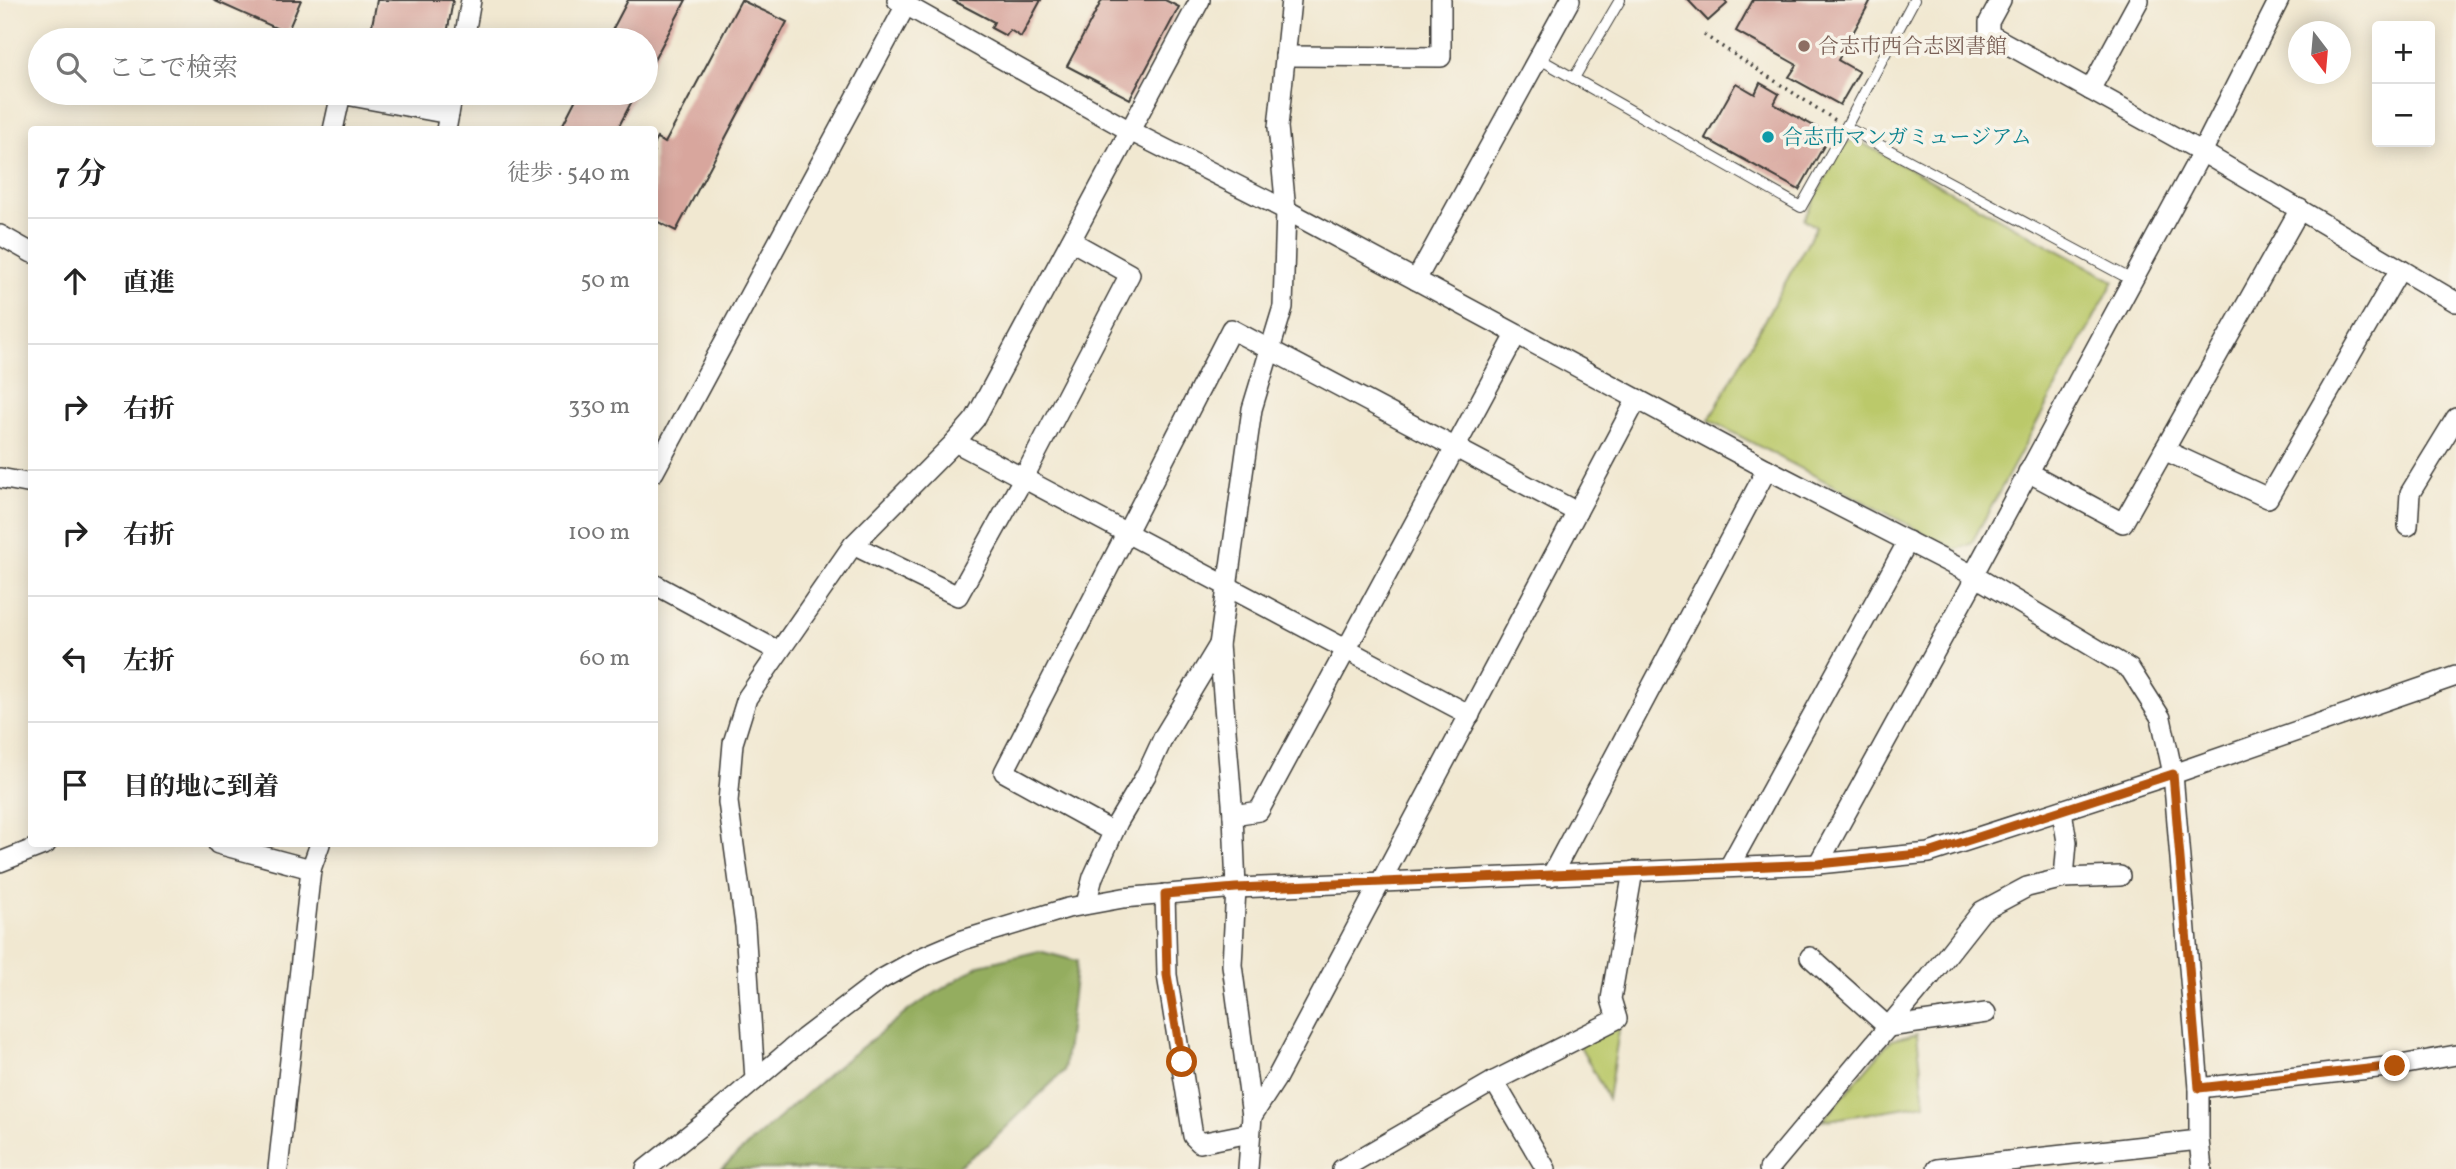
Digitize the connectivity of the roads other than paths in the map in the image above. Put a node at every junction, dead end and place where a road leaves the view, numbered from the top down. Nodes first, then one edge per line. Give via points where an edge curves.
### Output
1 (471, 0) edge
2 (1200, 0) edge
3 (1291, 0) edge
4 (1441, 0) edge
5 (1570, 0) edge
6 (1620, 0) edge
7 (1914, 0) edge
8 (2001, 0) edge
9 (2139, 0) edge
10 (2279, 0) edge
11 (902, 2) edge
12 (466, 28) edge
13 (1285, 56) junction
14 (1538, 58) junction
15 (1574, 78) junction
16 (2090, 90) junction
17 (336, 105) edge
18 (383, 105) edge
19 (447, 122) edge
20 (334, 126) edge
21 (1846, 127) junction
22 (1130, 131) junction
23 (2202, 152) junction
24 (2300, 209) junction
25 (1286, 210) junction
26 (0, 235) edge
27 (1071, 241) junction
28 (28, 251) edge
29 (2400, 269) junction
30 (1416, 280) junction
31 (2132, 280) junction
32 (2456, 302) edge
33 (1516, 335) junction
34 (1271, 350) junction
35 (1637, 399) junction
36 (2456, 418) edge
37 (955, 442) junction
38 (1455, 448) junction
39 (2164, 450) junction
40 (658, 464) edge
41 (1767, 469) junction
42 (2028, 472) junction
43 (0, 478) edge
44 (1023, 479) junction
45 (28, 483) edge
46 (1577, 512) junction
47 (2408, 526) dead end
48 (1127, 533) junction
49 (1908, 541) junction
50 (853, 545) junction
51 (1973, 575) junction
52 (658, 585) edge
53 (1227, 588) junction
54 (1219, 645) junction
55 (1346, 650) junction
56 (778, 651) junction
57 (2456, 676) edge
58 (1470, 715) junction
59 (2173, 774) junction
60 (2062, 811) junction
61 (1233, 815) junction
62 (1113, 832) junction
63 (38, 847) edge
64 (229, 847) edge
65 (319, 847) edge
66 (0, 862) edge
67 (1818, 864) junction
68 (1729, 867) junction
69 (311, 869) junction
70 (1633, 871) junction
71 (1551, 876) junction
72 (2120, 876) dead end
73 (2064, 877) junction
74 (1381, 882) junction
75 (1236, 888) junction
76 (1165, 894) junction
77 (1086, 904) junction
78 (1810, 957) dead end
79 (1986, 1013) dead end
80 (1888, 1027) junction
81 (2456, 1055) edge
82 (755, 1080) junction
83 (1494, 1081) junction
84 (2199, 1088) junction
85 (1251, 1125) junction
86 (2199, 1140) junction
87 (1777, 1166) edge
88 (278, 1169) edge
89 (646, 1169) edge
90 (1248, 1169) edge
91 (1342, 1169) edge
92 (1546, 1169) edge
93 (1937, 1169) edge
94 (2202, 1169) edge

1 - 12 street
2 - 22 street
3 - 13 street
4 - 13 street via 1441,57
5 - 14 street
6 - 15 lane
7 - 21 lane
8 - 16 street via 1989,22 1989,34
9 - 16 street
10 - 23 street
11 - 22 street
11 - 40 street
13 - 25 street via 1278,127
14 - 15 lane
14 - 30 street
15 - 21 lane via 1801,206
16 - 23 street
17 - 20 street
18 - 19 street
21 - 31 lane
22 - 25 street
22 - 27 street
23 - 24 street
23 - 31 street
24 - 29 street
24 - 39 street
25 - 30 street
25 - 34 street via 1283,307
26 - 28 street
27 - 37 street via 975,419
27 - 44 street via 1130,274
29 - 32 street
29 - 39 street via 2268,498
30 - 33 street
31 - 42 street
33 - 35 street
33 - 38 street
34 - 38 street
34 - 48 street via 1231,329
34 - 53 street via 1252,409
35 - 41 street
35 - 46 street
36 - 47 street via 2410,494
37 - 44 street
37 - 50 street
38 - 46 street
38 - 55 street
39 - 42 street via 2123,523
41 - 49 street
41 - 71 street
42 - 51 street
43 - 45 street
44 - 48 street
44 - 50 street via 958,596
46 - 58 street
48 - 53 street
48 - 62 street via 1004,772
49 - 51 street
49 - 68 street
50 - 56 street
51 - 59 street via 2130,669 2161,718
51 - 67 street
52 - 56 street
53 - 54 street
53 - 55 street
54 - 61 street
54 - 62 street
55 - 58 street
55 - 61 street via 1259,811
56 - 82 street via 747,698 733,743 727,802 745,926
57 - 59 street
58 - 74 street
59 - 60 street
59 - 84 street
60 - 67 street via 1929,853
60 - 73 street via 2067,842
61 - 75 street
62 - 77 street
63 - 66 street
64 - 69 street
65 - 69 street
67 - 68 street
68 - 70 street
69 - 88 street
70 - 71 street
70 - 83 street via 1611,999 1617,1018
71 - 74 street
72 - 73 street
73 - 80 street via 2026,887 1982,911
74 - 75 street
74 - 85 street
75 - 76 street
75 - 85 street via 1232,965
76 - 77 street
76 - 85 street via 1167,975 1193,1136 1200,1143
77 - 82 street via 963,940 880,979
78 - 80 street
79 - 80 street
80 - 87 street
81 - 84 street
82 - 89 street
83 - 91 street
83 - 92 street
84 - 86 street
85 - 90 street
86 - 93 street
86 - 94 street

